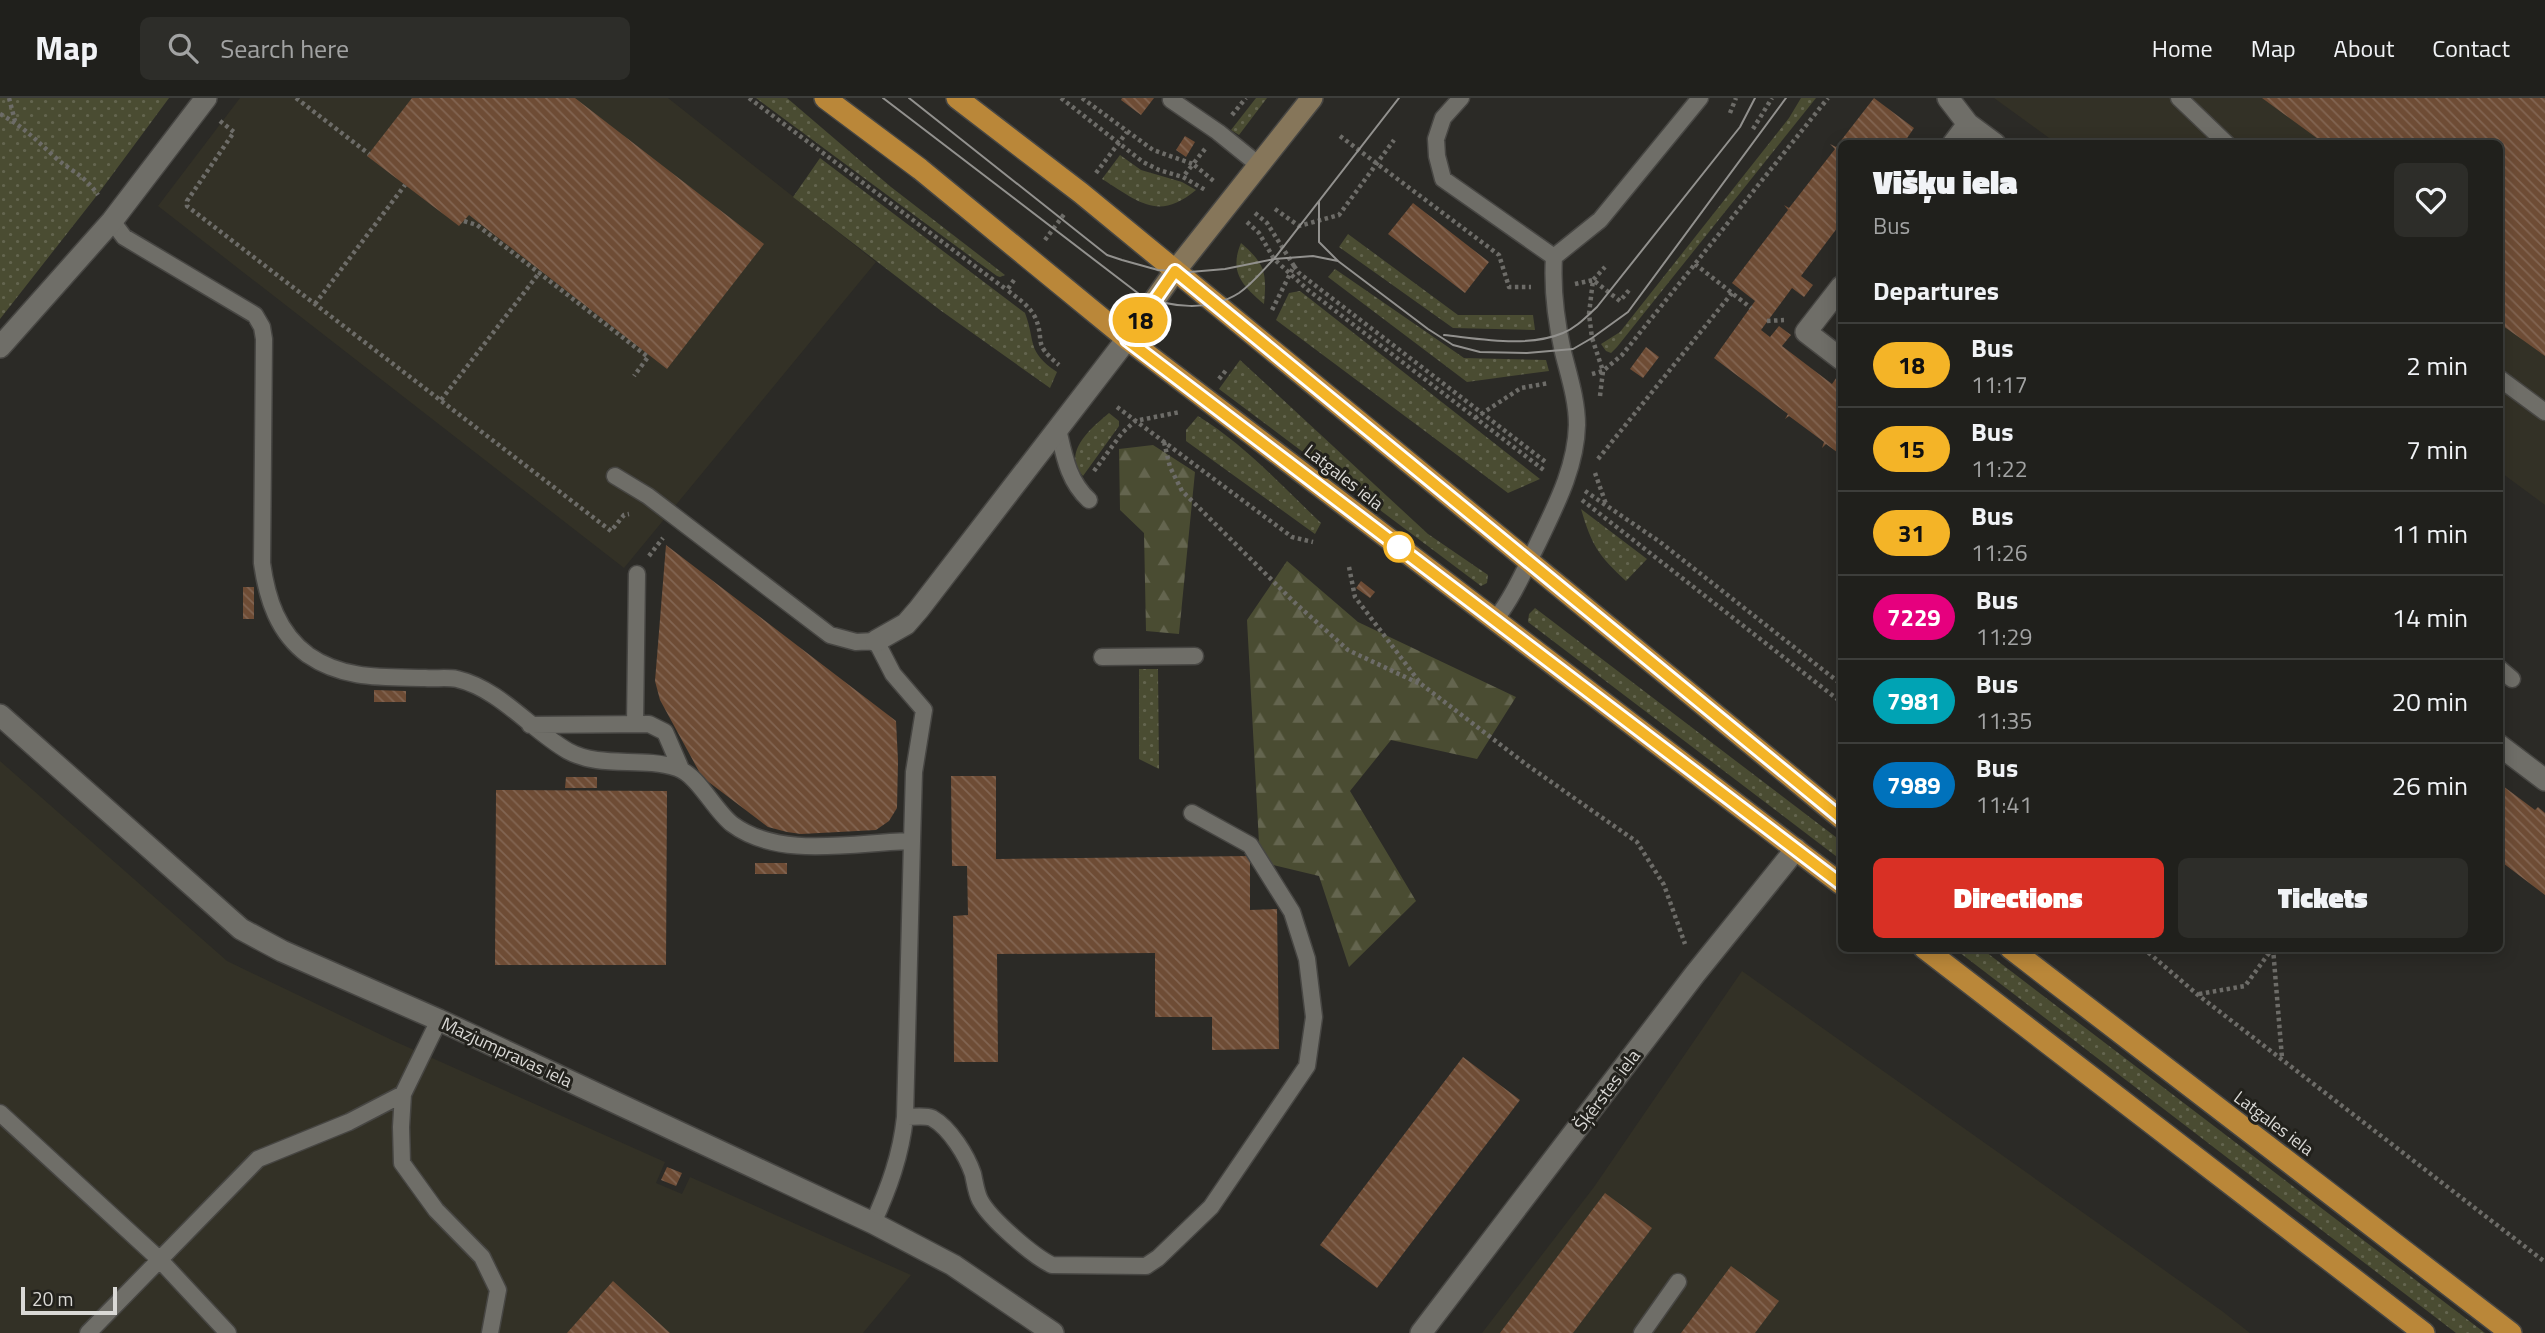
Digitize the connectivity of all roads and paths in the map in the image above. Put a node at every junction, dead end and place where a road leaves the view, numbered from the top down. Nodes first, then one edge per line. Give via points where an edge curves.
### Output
1 (9, 98) edge
2 (206, 98) edge
3 (296, 98) edge
4 (749, 98) edge
5 (825, 98) edge
6 (957, 98) edge
7 (1061, 98) edge
8 (1082, 98) edge
9 (1312, 98) edge
10 (1461, 98) edge
11 (1700, 98) edge
12 (1736, 98) edge
13 (1772, 98) edge
14 (1828, 98) edge
15 (1948, 98) edge
16 (2179, 98) edge
17 (1171, 100) dead end
18 (1730, 113) dead end
19 (0, 114) edge
20 (218, 120) dead end
21 (15, 122) junction
22 (1968, 124) junction
23 (1753, 129) dead end
24 (1394, 140) dead end
25 (1956, 140) edge
26 (1990, 140) edge
27 (2223, 140) edge
28 (369, 154) dead end
29 (1260, 166) junction
30 (1183, 177) junction
31 (405, 185) dead end
32 (1228, 206) junction
33 (1275, 209) dead end
34 (112, 221) junction
35 (464, 221) dead end
36 (1554, 257) junction
37 (1695, 264) junction
38 (1605, 267) dead end
39 (1175, 271) junction
40 (540, 272) junction
41 (1014, 278) dead end
42 (1007, 290) junction
43 (1838, 291) edge
44 (1732, 293) junction
45 (315, 304) junction
46 (1751, 308) dead end
47 (1127, 340) junction
48 (0, 346) edge
49 (1838, 357) edge
50 (1059, 365) dead end
51 (1603, 371) junction
52 (635, 376) dead end
53 (1571, 379) junction
54 (2503, 381) edge
55 (441, 401) junction
56 (1117, 407) dead end
57 (1598, 407) dead end
58 (1186, 411) dead end
59 (2545, 412) edge
60 (1475, 418) junction
61 (1135, 421) junction
62 (1058, 429) junction
63 (1164, 442) junction
64 (1594, 454) dead end
65 (1593, 464) junction
66 (615, 476) dead end
67 (1564, 486) junction
68 (1084, 495) joint
69 (1607, 506) dead end
70 (637, 514) dead end
71 (656, 528) dead end
72 (666, 536) dead end
73 (1313, 542) dead end
74 (1528, 563) junction
75 (1349, 567) dead end
76 (637, 574) dead end
77 (1495, 620) junction
78 (876, 640) junction
79 (1195, 656) dead end
80 (1102, 657) dead end
81 (2503, 671) edge
82 (2512, 678) dead end
83 (1420, 684) junction
84 (1838, 700) edge
85 (0, 715) edge
86 (635, 724) junction
87 (530, 725) junction
88 (2503, 748) edge
89 (681, 769) junction
90 (2545, 780) edge
91 (1192, 813) dead end
92 (1838, 816) edge
93 (912, 841) junction
94 (1796, 849) junction
95 (1838, 882) edge
96 (1929, 952) edge
97 (2015, 952) edge
98 (2148, 952) edge
99 (2270, 952) edge
100 (2273, 952) edge
101 (1695, 974) junction
102 (2198, 995) junction
103 (439, 1020) junction
104 (2282, 1059) junction
105 (403, 1094) junction
106 (0, 1113) edge
107 (905, 1117) junction
108 (873, 1223) junction
109 (159, 1259) junction
110 (2545, 1262) edge
111 (1678, 1282) dead end
112 (88, 1333) edge
113 (228, 1333) edge
114 (490, 1333) edge
115 (1053, 1333) edge
116 (1421, 1333) edge
117 (1642, 1333) edge
118 (2424, 1333) edge
119 (2511, 1333) edge

1 - 21 path
2 - 34 street
3 - 28 path
4 - 42 path
5 - 47 highway, Latgales iela via 920,169
6 - 39 highway
7 - 30 path via 1143,162
8 - 30 path via 1153,150 1193,164
9 - 29 street
10 - 36 lane via 1443,118 1436,139 1443,179
11 - 36 lane via 1600,220
12 - 18 path
13 - 23 path
14 - 37 path
15 - 22 street
16 - 27 lane
17 - 29 lane
19 - 21 path
20 - 45 path via 234,132 187,206
21 - 34 path via 86,178
22 - 25 street
22 - 26 street
24 - 33 path via 1339,215 1298,226
29 - 32 street
30 - 32 path
31 - 45 path
32 - 39 street
32 - 60 path via 1257,231 1274,258 1308,290
34 - 48 street
34 - 87 lane via 124,237 255,315 262,327 262,563 272,608 294,642 327,666 349,674 456,679 493,697
35 - 40 path via 477,225
36 - 53 lane via 1552,288
37 - 44 path
37 - 51 path via 1622,355
38 - 51 path via 1593,281 1589,314
39 - 47 street
39 - 74 highway
40 - 52 path via 648,357
40 - 55 path
41 - 42 path
42 - 50 path via 1034,315 1039,343
43 - 49 street via 1806,332
44 - 46 path
44 - 65 path
45 - 55 path
47 - 62 street
47 - 77 highway, Latgales iela
51 - 53 path
51 - 57 path
53 - 60 path via 1521,388
53 - 67 lane via 1577,425
54 - 59 lane
55 - 70 path via 611,531 624,515
56 - 61 path
58 - 61 path
60 - 67 path
61 - 63 path
61 - 68 path via 1122,433
62 - 68 lane via 1070,473
62 - 78 street via 919,609 906,624
63 - 73 path via 1292,537
63 - 83 path via 1182,491 1294,602 1348,650
64 - 65 path
65 - 69 path
66 - 78 lane via 648,496 830,635 856,642
67 - 74 lane
67 - 84 path
71 - 72 path
74 - 77 lane
74 - 92 highway
75 - 83 path via 1354,597
76 - 86 lane
77 - 94 highway, Latgales iela
78 - 93 lane via 893,674 925,710 914,772
79 - 80 lane
81 - 82 lane
83 - 101 path via 1637,842 1664,885
85 - 103 street, Mazjumpravas iela via 241,929
86 - 87 lane
86 - 89 lane via 649,724 665,732
87 - 89 lane via 583,757 656,762
88 - 90 street
89 - 93 lane via 730,823 749,835 795,846
91 - 107 lane via 1250,845 1292,912 1307,959 1314,1017 1307,1066 1211,1207 1146,1266 1052,1265 1039,1259 986,1209 972,1172 946,1130 930,1117
93 - 107 lane
94 - 95 highway, Latgales iela
94 - 101 street, Šķērstes iela
96 - 118 highway
97 - 119 highway, Latgales iela
98 - 102 path
99 - 102 path via 2245,986
100 - 104 path
101 - 116 street, Šķērstes iela
102 - 104 path
103 - 105 lane
103 - 108 street, Mazjumpravas iela
104 - 110 path
105 - 109 lane via 258,1159
105 - 114 lane via 402,1163 436,1210 482,1257 498,1290
106 - 109 lane
107 - 108 lane via 892,1182
108 - 115 street, Mazjumpravas iela via 953,1265
109 - 112 lane
109 - 113 lane
111 - 117 lane

